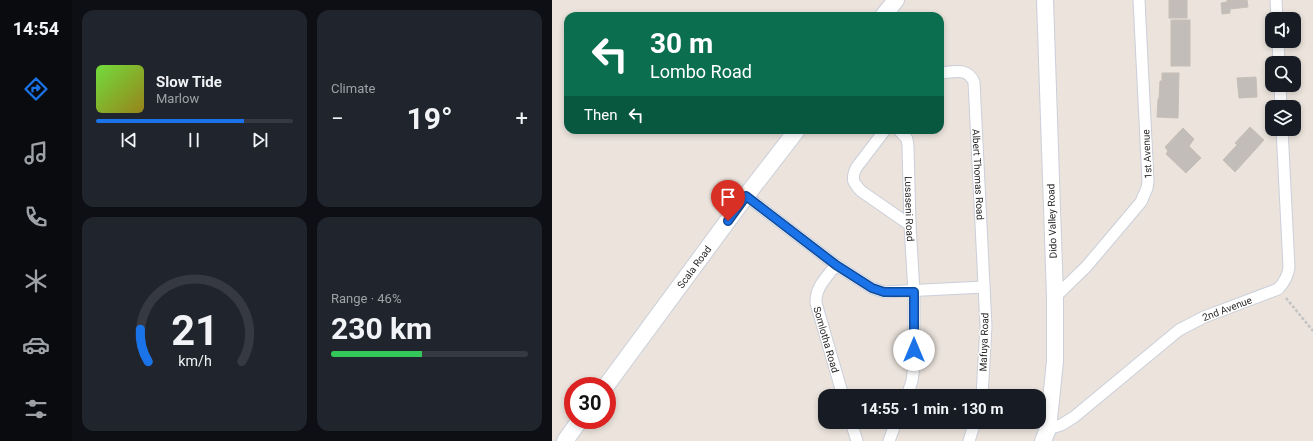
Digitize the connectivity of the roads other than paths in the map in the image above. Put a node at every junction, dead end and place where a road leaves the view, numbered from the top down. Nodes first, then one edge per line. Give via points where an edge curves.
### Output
1 (896, 0) edge
2 (1045, 0) edge
3 (1139, 0) edge
4 (1276, 0) edge
5 (886, 12) edge
6 (1277, 12) edge
7 (944, 73) edge
8 (794, 134) edge
9 (882, 134) edge
10 (903, 134) edge
11 (1282, 136) edge
12 (746, 196) junction
13 (910, 225) junction
14 (836, 265) junction
15 (984, 287) junction
16 (914, 292) junction
17 (1055, 297) junction
18 (613, 377) edge
19 (841, 389) edge
20 (909, 389) edge
21 (982, 389) edge
22 (573, 429) edge
23 (853, 429) edge
24 (893, 429) edge
25 (973, 429) edge
26 (1046, 435) edge
27 (564, 441) edge
28 (857, 441) edge
29 (889, 441) edge
30 (969, 441) edge

1 - 5 street
2 - 17 street, Dido Valley Road
3 - 17 street, 1st Avenue via 1147,188 1141,202 1131,214 1086,267
4 - 6 street
7 - 15 street, Albert Thomas Road via 968,73 974,82
8 - 12 street, Scala Road
9 - 13 street via 856,168 853,180 861,191
10 - 13 street, Lusaseni Road via 908,146
11 - 26 street, 2nd Avenue via 1289,267 1284,282 1278,289 1204,317 1180,330 1074,417
12 - 14 street
12 - 18 street, Scala Road
13 - 16 street, Lusaseni Road
14 - 16 street via 872,288 884,292
14 - 19 street, Somlotha Road via 818,288 816,303
15 - 16 street
15 - 21 street, Mafuya Road via 986,326
16 - 20 street, Lusaseni Road via 914,373
17 - 26 street, Dido Valley Road via 1055,361
22 - 27 street
23 - 28 street
24 - 29 street
25 - 30 street

